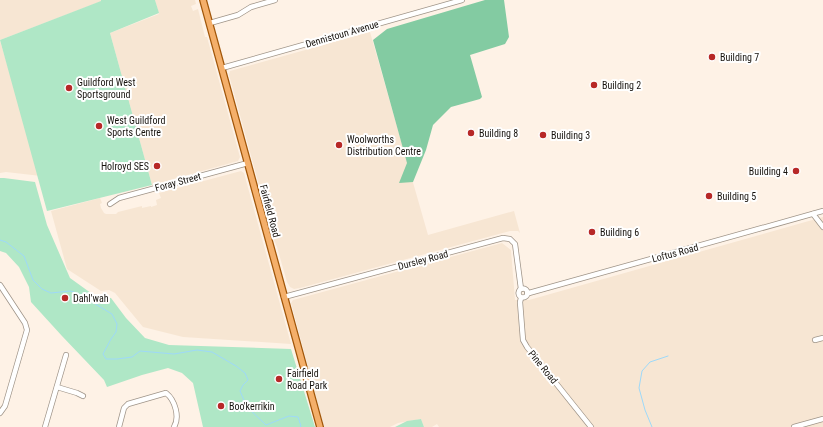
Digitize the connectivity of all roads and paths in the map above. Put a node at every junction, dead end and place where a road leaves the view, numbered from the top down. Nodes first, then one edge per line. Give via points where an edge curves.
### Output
1 (203, 0) edge
2 (275, 0) edge
3 (462, 0) edge
4 (210, 24) junction
5 (222, 68) junction
6 (248, 163) junction
7 (110, 204) dead end
8 (823, 211) edge
9 (814, 214) junction
10 (823, 227) edge
11 (0, 285) edge
12 (521, 289) junction
13 (527, 293) junction
14 (284, 297) junction
15 (521, 298) junction
16 (823, 338) edge
17 (815, 340) dead end
18 (66, 355) dead end
19 (57, 387) junction
20 (83, 396) dead end
21 (0, 413) edge
22 (823, 419) edge
23 (45, 427) edge
24 (119, 427) edge
25 (174, 427) edge
26 (320, 427) edge
27 (591, 427) edge
28 (794, 427) edge

1 - 4 main road, Fairfield Road
2 - 4 street
3 - 5 street, Dennistoun Avenue
4 - 5 main road, Fairfield Road
5 - 6 main road, Fairfield Road
6 - 7 street, Foray Street via 119,198
6 - 14 main road, Fairfield Road
8 - 9 street, Loftus Road
9 - 10 street
9 - 13 street, Loftus Road
11 - 21 street via 26,330 5,406
12 - 13 street
12 - 14 street, Dursley Road via 515,244 510,239 503,238
12 - 15 street via 518,294
13 - 15 street
14 - 26 main road, Fairfield Road
15 - 27 street, Pine Road via 523,340
16 - 17 street
18 - 19 street
19 - 20 street
19 - 23 street
22 - 28 street
24 - 25 street via 124,408 128,404 166,393 170,396 177,413

